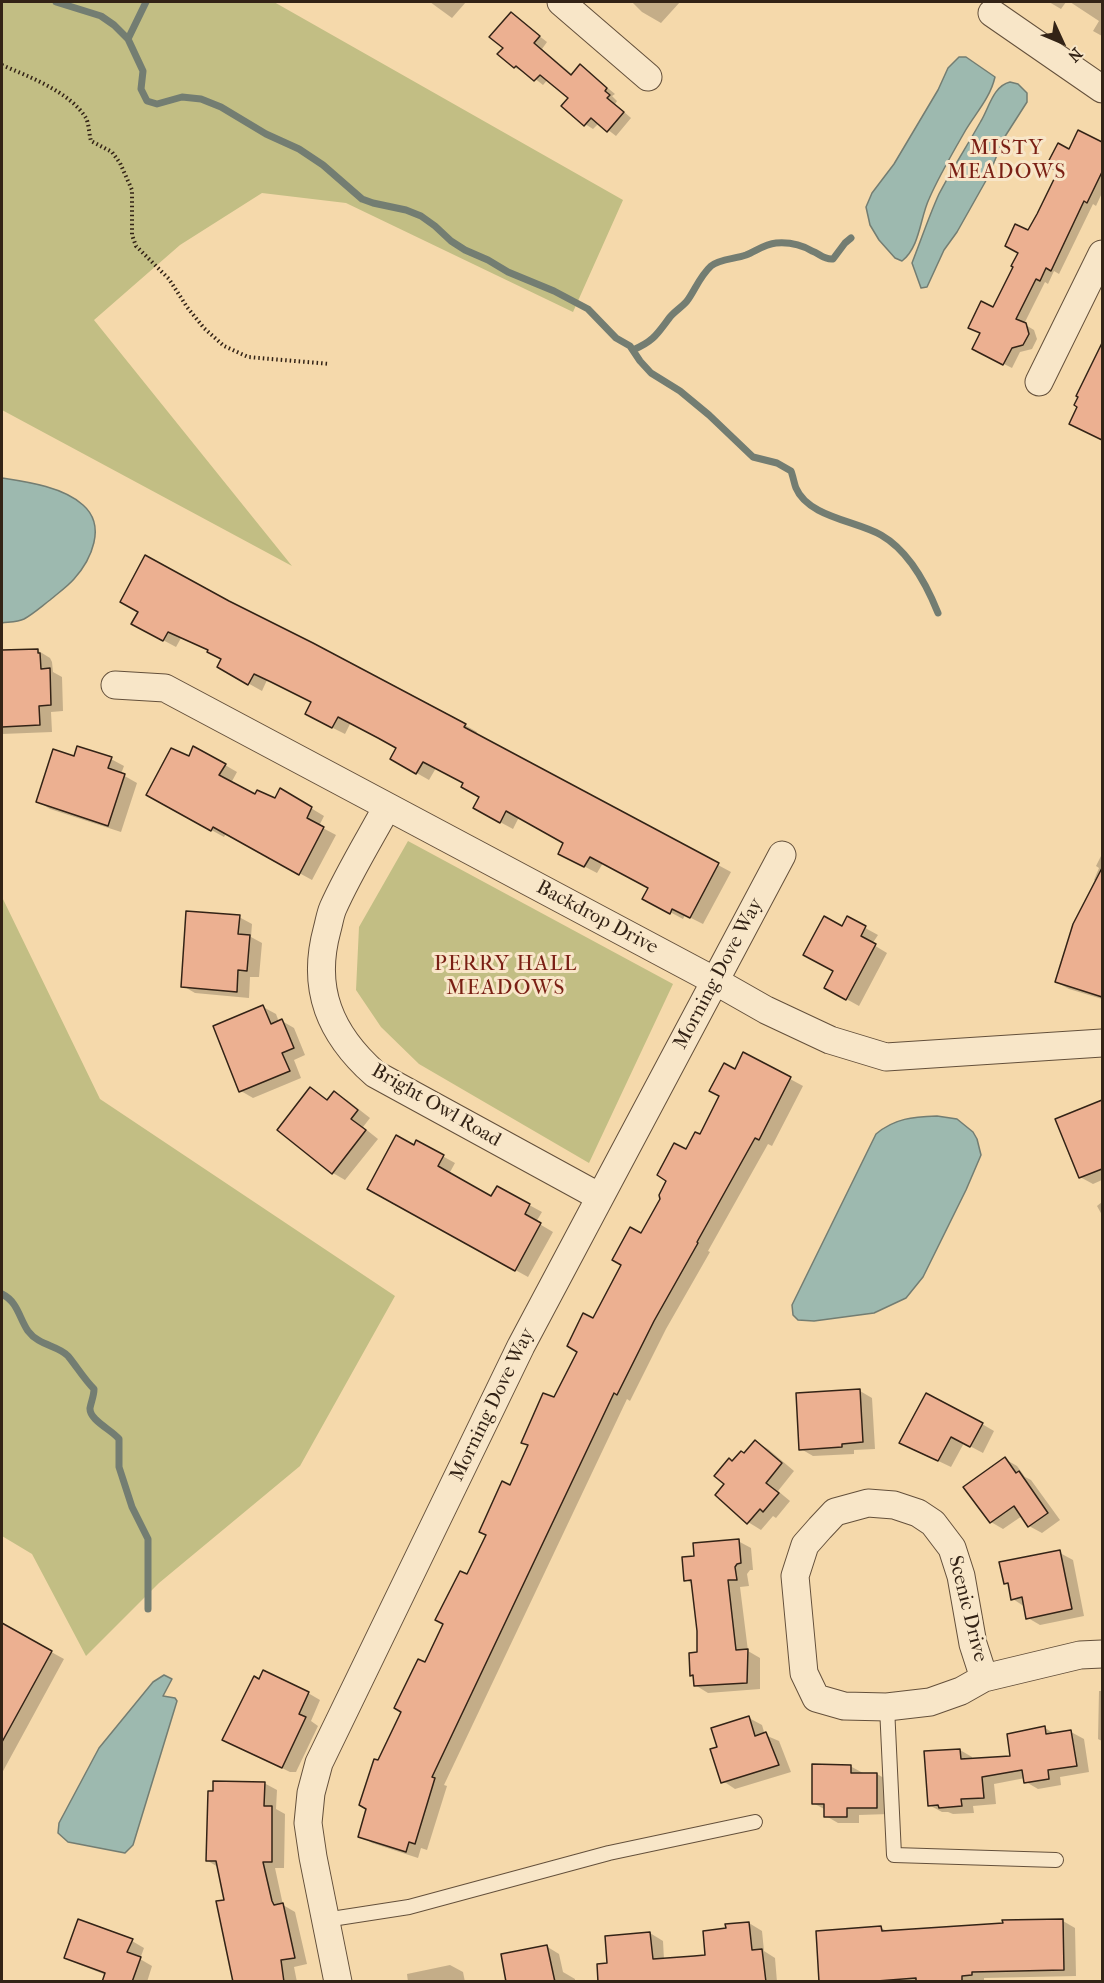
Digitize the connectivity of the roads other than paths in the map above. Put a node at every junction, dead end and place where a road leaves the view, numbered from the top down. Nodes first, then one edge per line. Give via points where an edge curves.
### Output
1 (561, 2) edge
2 (992, 13) dead end
3 (648, 77) dead end
4 (1102, 89) edge
5 (1102, 254) edge
6 (1039, 382) dead end
7 (115, 685) dead end
8 (387, 807) junction
9 (782, 855) dead end
10 (715, 981) junction
11 (1102, 1043) edge
12 (600, 1197) junction
13 (1102, 1654) edge
14 (984, 1678) junction
15 (887, 1707) junction
16 (754, 1822) dead end
17 (1056, 1860) dead end
18 (326, 1920) junction
19 (338, 1982) edge

1 - 3 street
2 - 4 street
5 - 6 street
7 - 8 street, Backdrop Drive via 165,688
8 - 10 street, Backdrop Drive
8 - 12 street, Bright Owl Road via 332,910 323,944 321,980 328,1010 342,1039 375,1074
9 - 10 street, Morning Dove Way
10 - 11 street, Backdrop Drive via 830,1040 886,1057
10 - 12 street, Morning Dove Way
12 - 18 street, Morning Dove Way via 521,1346 320,1763 308,1823
13 - 14 street, Scenic Drive via 1080,1655
14 - 15 street, Scenic Drive via 930,1702
14 - 15 street, Scenic Drive via 952,1548 933,1523 918,1512 885,1504 868,1503 835,1512 805,1545 795,1576 804,1673 816,1698 844,1706
15 - 17 lane via 894,1855
16 - 18 lane via 609,1853 409,1907
18 - 19 street, Morning Dove Way

